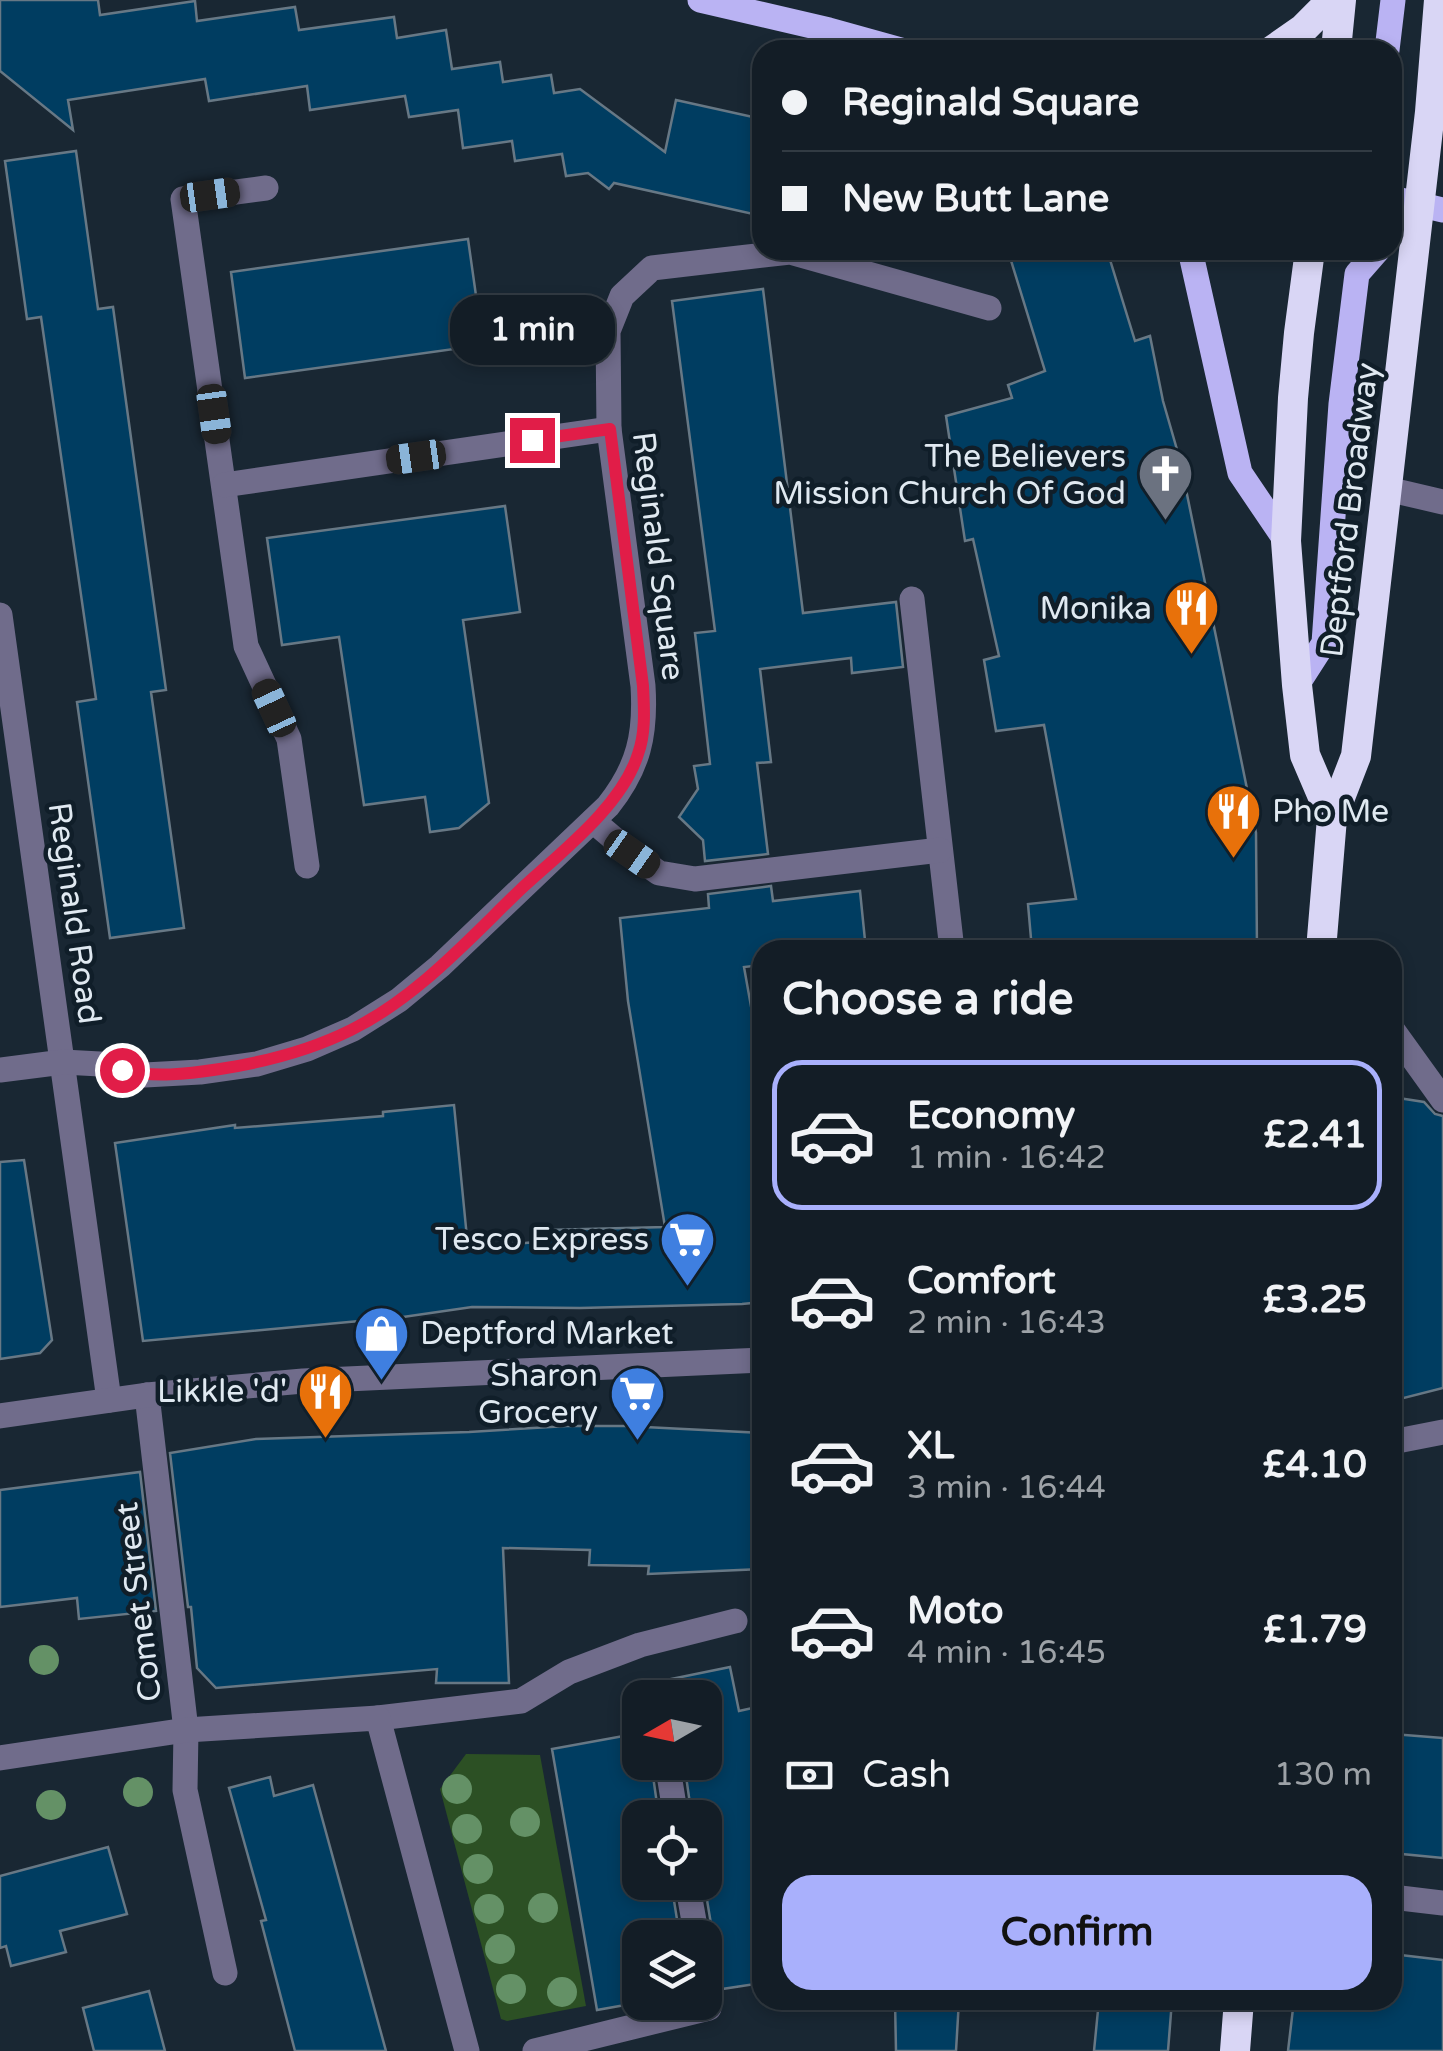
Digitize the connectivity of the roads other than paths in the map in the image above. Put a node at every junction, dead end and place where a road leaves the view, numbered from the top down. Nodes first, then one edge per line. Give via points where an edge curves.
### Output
1 (700, 0) edge
2 (1332, 0) edge
3 (1341, 0) edge
4 (1392, 0) edge
5 (1439, 0) edge
6 (865, 40) edge
7 (1287, 40) edge
8 (1337, 40) edge
9 (1388, 40) edge
10 (266, 188) dead end
11 (1418, 204) edge
12 (752, 256) edge
13 (819, 260) edge
14 (1192, 260) edge
15 (1309, 260) edge
16 (1369, 260) edge
17 (990, 308) dead end
18 (610, 429) junction
19 (224, 485) junction
20 (1387, 488) junction
21 (1443, 502) edge
22 (1286, 542) junction
23 (912, 599) dead end
24 (0, 615) edge
25 (1296, 685) junction
26 (1332, 818) junction
27 (593, 821) junction
28 (940, 850) junction
29 (307, 866) dead end
30 (951, 940) edge
31 (1322, 940) edge
32 (1402, 1042) edge
33 (63, 1062) junction
34 (0, 1070) edge
35 (1443, 1100) edge
36 (752, 1360) edge
37 (147, 1395) junction
38 (109, 1400) junction
39 (0, 1416) edge
40 (1443, 1432) edge
41 (1402, 1440) edge
42 (735, 1621) dead end
43 (378, 1718) junction
44 (186, 1730) junction
45 (0, 1758) edge
46 (1402, 1897) edge
47 (1443, 1903) edge
48 (225, 1973) dead end
49 (1238, 2010) edge
50 (660, 2020) edge
51 (466, 2051) edge
52 (535, 2051) edge
53 (1234, 2051) edge

1 - 6 main road
2 - 7 highway
3 - 8 highway
4 - 9 main road
5 - 11 highway, Deptford Broadway
10 - 19 street via 183,198
11 - 20 highway, Deptford Broadway
12 - 18 street, Reginald Square via 652,268 622,296 608,332
13 - 17 street, Reginald Square
14 - 22 main road via 1240,473
15 - 22 highway, Deptford Broadway
16 - 25 main road via 1356,274 1324,643
18 - 19 street
18 - 27 street, Reginald Square via 645,718 624,786
19 - 29 street via 246,646 288,739
20 - 21 street
20 - 26 highway, Deptford Broadway via 1356,756
22 - 25 highway, Deptford Broadway
23 - 28 street
24 - 33 street, Reginald Road
25 - 26 highway, Deptford Broadway via 1305,755
26 - 31 highway, Deptford Broadway
27 - 28 street via 660,873 695,879
27 - 33 street, Reginald Square via 440,966 353,1029 257,1064 200,1072 144,1076
28 - 30 street
32 - 35 street
33 - 34 street, Reginald Square
33 - 38 street, Reginald Road
36 - 37 street via 303,1381
37 - 38 street
37 - 44 street, Comet Street
38 - 39 street
40 - 41 street
42 - 43 street, Comet Street via 640,1645 568,1672 521,1701
43 - 44 street, Comet Street
43 - 51 street
44 - 45 street
44 - 48 street via 184,1790
46 - 47 street
49 - 53 highway
50 - 52 street

